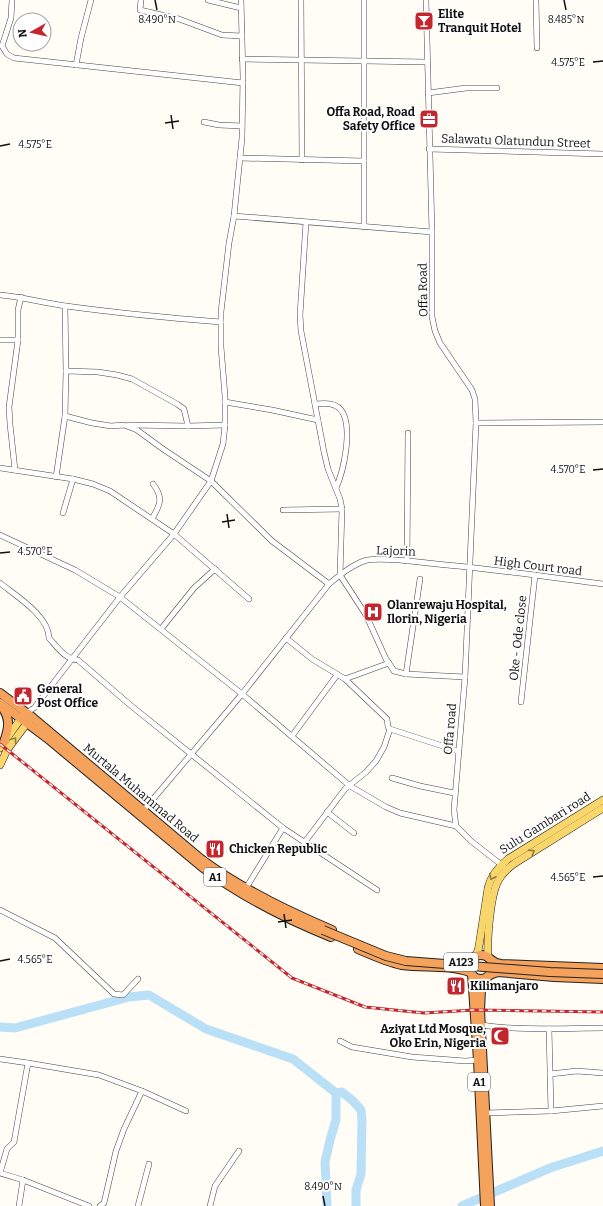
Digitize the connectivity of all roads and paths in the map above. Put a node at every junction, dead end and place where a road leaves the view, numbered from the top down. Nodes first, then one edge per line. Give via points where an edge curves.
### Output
1 (12, 0) edge
2 (91, 0) edge
3 (141, 0) edge
4 (208, 0) edge
5 (241, 0) edge
6 (301, 0) edge
7 (364, 0) edge
8 (426, 0) edge
9 (536, 0) edge
10 (240, 8) junction
11 (242, 36) junction
12 (537, 48) dead end
13 (242, 59) junction
14 (302, 59) junction
15 (363, 60) junction
16 (427, 62) junction
17 (76, 65) junction
18 (243, 84) junction
19 (497, 88) dead end
20 (428, 93) junction
21 (204, 122) dead end
22 (242, 126) junction
23 (429, 149) junction
24 (603, 154) edge
25 (240, 158) junction
26 (302, 160) junction
27 (364, 161) junction
28 (234, 216) junction
29 (306, 222) junction
30 (364, 226) junction
31 (432, 232) junction
32 (0, 295) edge
33 (21, 297) junction
34 (65, 306) junction
35 (221, 322) junction
36 (0, 340) edge
37 (18, 340) junction
38 (66, 371) junction
39 (225, 402) junction
40 (315, 404) junction
41 (64, 416) junction
42 (318, 420) junction
43 (603, 422) edge
44 (476, 423) junction
45 (124, 425) junction
46 (225, 425) junction
47 (188, 426) junction
48 (408, 433) dead end
49 (0, 468) edge
50 (15, 470) junction
51 (56, 477) junction
52 (73, 479) junction
53 (211, 481) junction
54 (153, 484) dead end
55 (336, 488) junction
56 (342, 509) junction
57 (283, 510) dead end
58 (63, 513) dead end
59 (152, 519) junction
60 (174, 534) junction
61 (0, 535) edge
62 (407, 561) junction
63 (470, 567) junction
64 (215, 569) junction
65 (340, 575) junction
66 (535, 575) junction
67 (420, 579) dead end
68 (0, 583) edge
69 (329, 584) junction
70 (603, 584) edge
71 (120, 597) junction
72 (249, 599) dead end
73 (161, 629) junction
74 (286, 638) junction
75 (71, 660) junction
76 (388, 663) junction
77 (406, 674) junction
78 (337, 675) junction
79 (465, 677) junction
80 (345, 679) junction
81 (0, 693) edge
82 (242, 694) junction
83 (521, 702) dead end
84 (0, 704) edge
85 (27, 718) junction
86 (390, 728) junction
87 (292, 736) junction
88 (2, 745) edge
89 (458, 751) junction
90 (191, 754) junction
91 (0, 765) edge
92 (392, 778) dead end
93 (350, 786) junction
94 (454, 793) junction
95 (603, 800) edge
96 (600, 809) edge
97 (143, 811) junction
98 (327, 812) junction
99 (456, 826) junction
100 (282, 828) junction
101 (354, 833) dead end
102 (304, 843) junction
103 (504, 866) junction
104 (246, 888) junction
105 (377, 890) dead end
106 (267, 903) junction
107 (0, 910) edge
108 (489, 958) junction
109 (473, 959) junction
110 (603, 968) edge
111 (603, 972) edge
112 (471, 973) junction
113 (488, 976) junction
114 (138, 979) dead end
115 (603, 979) edge
116 (481, 1025) junction
117 (549, 1028) junction
118 (603, 1028) edge
119 (340, 1041) dead end
120 (0, 1059) edge
121 (478, 1060) junction
122 (28, 1063) junction
123 (603, 1072) edge
124 (550, 1074) junction
125 (142, 1091) junction
126 (603, 1106) edge
127 (186, 1111) dead end
128 (551, 1111) junction
129 (486, 1113) junction
130 (239, 1151) dead end
131 (149, 1164) dead end
132 (23, 1180) junction
133 (486, 1189) junction
134 (19, 1206) edge
135 (89, 1206) edge
136 (100, 1206) edge
137 (138, 1206) edge
138 (210, 1206) edge
139 (485, 1206) edge
140 (490, 1206) edge

1 - 17 street via 11,18 2,46 7,54 14,58
2 - 17 street
3 - 11 street via 140,10 179,19 222,35
4 - 10 street
5 - 10 street
6 - 14 street
7 - 15 street
8 - 16 street, Offa Road
9 - 12 street
10 - 11 street
11 - 13 street
13 - 14 street
13 - 18 street
14 - 15 street
14 - 26 street
15 - 16 street
15 - 27 street
16 - 20 street, Offa Road
17 - 18 street
18 - 22 street
19 - 20 street via 466,88
20 - 23 street, Offa Road
21 - 22 street
22 - 25 street
23 - 24 street, Salawatu Olatundun Street
23 - 31 street, Offa Road
25 - 26 street
25 - 28 street
26 - 27 street
27 - 30 street
28 - 29 street
28 - 35 street
29 - 30 street
29 - 40 street via 300,316
30 - 31 street
31 - 44 street, Offa Road via 432,317 435,331 440,343 472,390
32 - 33 street
33 - 34 street
33 - 37 street via 18,310
34 - 35 street via 133,315
34 - 38 street
35 - 39 street
36 - 37 street
37 - 50 street via 10,408
38 - 41 street
38 - 47 street via 98,372 132,379 184,409
39 - 42 street
39 - 46 street
40 - 42 street
40 - 55 street via 327,403 337,407 342,412 346,426 344,465
41 - 45 street via 111,426
41 - 51 street
42 - 55 street via 327,463
43 - 44 street
44 - 63 street, Offa Road
45 - 47 street
45 - 53 street via 137,430
46 - 47 street
46 - 53 street via 223,444
48 - 62 street
49 - 50 street
50 - 51 street
51 - 52 street
52 - 58 street
52 - 59 street via 110,491
53 - 60 street
53 - 69 street via 272,541
54 - 59 street via 158,490 160,502
55 - 56 street
56 - 57 street
56 - 65 street
59 - 60 street
60 - 64 street
60 - 71 street
61 - 71 street via 75,570
62 - 63 street, Lajorin
62 - 65 street, Lajorin via 367,560
63 - 66 street, High Court road
63 - 79 street, Offa road
64 - 72 street
64 - 73 street via 194,588
65 - 69 street, Lajorin
65 - 76 street via 366,615
66 - 70 street, High Court road
66 - 83 street, Oke - Ode close
67 - 77 street
68 - 75 street via 36,613 49,630 50,638
69 - 74 street, Lajorin
71 - 73 street
71 - 75 street
73 - 82 street
74 - 78 street via 307,656
74 - 82 street, Lajorin
75 - 85 street
75 - 90 street via 78,660
76 - 77 street via 394,671
76 - 80 street
77 - 79 street
78 - 80 street
78 - 87 street
79 - 89 street, Offa road
80 - 86 street via 387,719
81 - 85 highway, Murtala Muhammad Road / A1
82 - 87 street
82 - 90 street, Lajorin
84 - 85 highway, Murtala Muhammad Road / A1
84 - 88 highway via 8,720 8,729
85 - 88 main road
91 -> 85 main road
85 - 97 highway, Murtala Muhammad Road / A1
85 - 106 highway, Murtala Muhammad Road / A1 via 202,867 228,885
86 - 89 street
86 - 93 street via 376,761
87 - 93 street
89 - 94 street, Offa road
90 - 97 street, Lajorin
90 - 100 street
92 - 94 street
93 - 98 street
93 - 99 street via 400,813
94 - 99 street, Offa road
95 - 96 main road, Sulu Gambari road
96 - 103 main road, Sulu Gambari road via 548,835 508,859
97 - 104 highway, Murtala Muhammad Road / A1 via 217,871
98 - 101 street
98 - 102 street
99 - 103 street
100 - 102 street
100 - 104 street
102 - 105 street
103 - 108 main road via 494,894 488,931
103 -> 109 main road, Sulu Gambari road via 497,869 490,881 478,951
104 - 106 highway, Murtala Muhammad Road / A1
106 - 109 highway, Murtala Muhammad Road / A1 via 398,958 460,963
106 - 111 highway, A123, bridge via 324,929 396,956
106 - 112 highway, Murtala Muhammad Road / A1 via 311,929 394,963 461,969
107 - 114 street via 55,938 114,994 123,995
108 - 109 highway, A1 via 480,955
108 - 110 highway, A123 via 501,964
108 - 113 highway, A1 via 493,967
109 - 112 highway, A1 via 469,966
112 - 113 highway, A1 via 479,978
112 - 121 highway, A1
113 - 115 highway, A123 via 498,972
113 - 116 highway, A1 via 481,990
116 - 117 street
116 - 129 highway, A1
117 - 118 street
117 - 124 street
119 - 121 street via 352,1047 412,1057
120 - 122 street
121 - 133 highway, A1
122 - 125 street via 99,1075
122 - 132 street via 14,1142 7,1149 0,1173
123 - 124 street
124 - 128 street
125 - 127 street
125 - 136 street via 124,1129 104,1203
126 - 128 street
128 - 129 street
129 - 133 highway, A1
130 - 138 street via 215,1186
131 - 137 street
132 - 134 street
132 - 135 street
133 - 139 highway, A1
133 - 140 highway, A1

